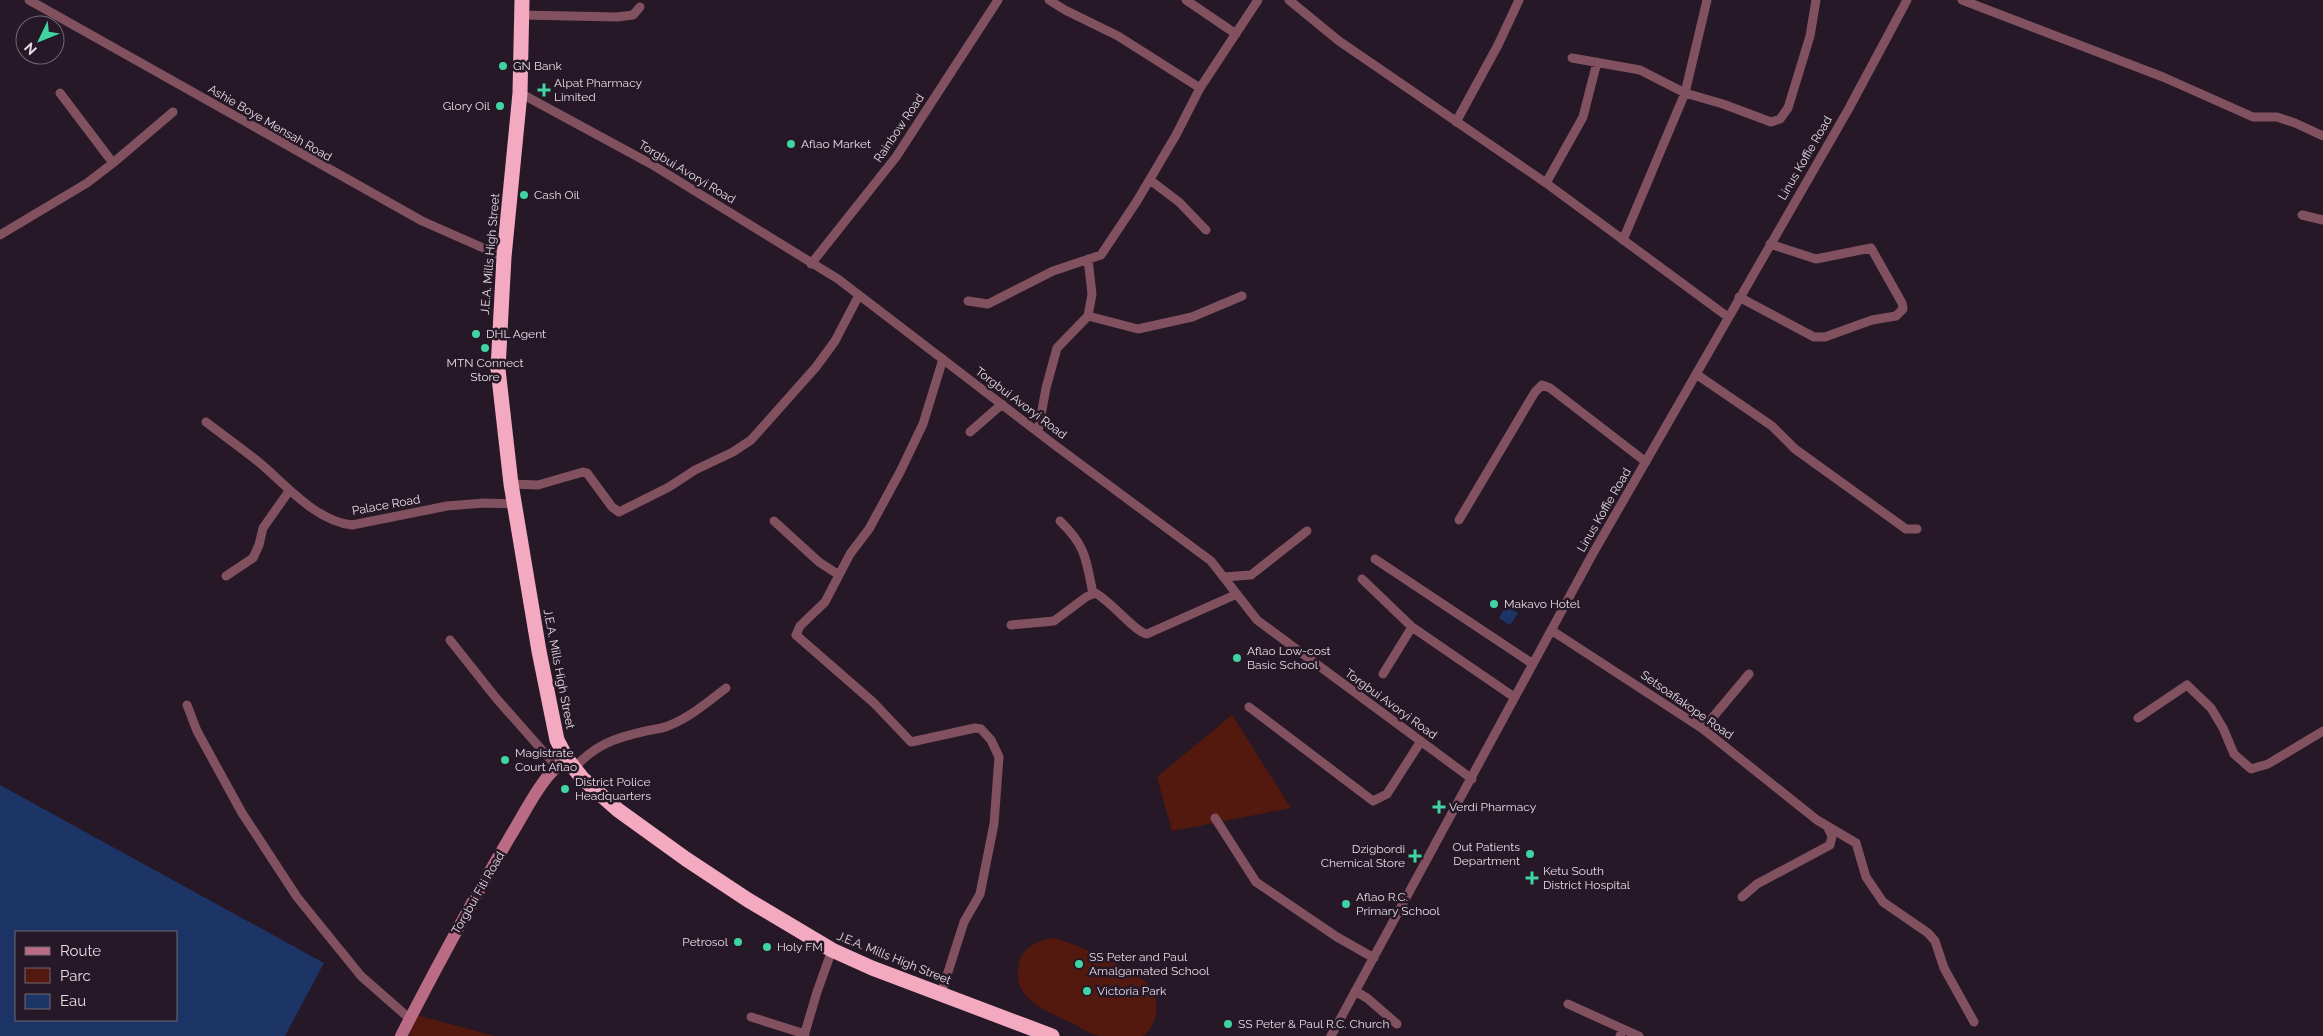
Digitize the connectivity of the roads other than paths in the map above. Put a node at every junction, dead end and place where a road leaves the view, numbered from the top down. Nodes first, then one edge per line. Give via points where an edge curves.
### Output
1 (28, 0) edge
2 (998, 0) edge
3 (1050, 0) edge
4 (1186, 0) edge
5 (1258, 0) edge
6 (1289, 0) edge
7 (1518, 0) edge
8 (1707, 0) edge
9 (1816, 0) edge
10 (1907, 0) edge
11 (1962, 0) edge
12 (522, 7) edge
13 (640, 7) dead end
14 (1236, 34) junction
15 (1572, 58) dead end
16 (1597, 62) junction
17 (1200, 88) junction
18 (1685, 92) junction
19 (520, 93) junction
20 (60, 94) dead end
21 (172, 112) dead end
22 (1456, 122) junction
23 (2323, 136) edge
24 (113, 163) junction
25 (1150, 180) junction
26 (1546, 183) junction
27 (2302, 215) dead end
28 (2323, 220) edge
29 (1206, 230) dead end
30 (0, 235) edge
31 (1623, 240) junction
32 (1770, 244) junction
33 (504, 257) junction
34 (1088, 259) junction
35 (811, 264) junction
36 (859, 296) junction
37 (1242, 296) dead end
38 (1739, 297) junction
39 (968, 301) dead end
40 (1088, 316) junction
41 (1728, 316) junction
42 (943, 359) junction
43 (1696, 374) junction
44 (1002, 404) junction
45 (206, 422) dead end
46 (970, 432) dead end
47 (1038, 432) junction
48 (1646, 462) junction
49 (511, 484) junction
50 (289, 491) junction
51 (514, 504) junction
52 (1459, 520) dead end
53 (774, 521) dead end
54 (1060, 521) dead end
55 (1917, 529) dead end
56 (1307, 531) dead end
57 (1375, 559) dead end
58 (839, 575) junction
59 (226, 576) dead end
60 (1224, 577) junction
61 (1362, 579) dead end
62 (1093, 594) junction
63 (1237, 594) junction
64 (1011, 625) dead end
65 (1412, 627) junction
66 (1551, 630) junction
67 (450, 640) dead end
68 (1532, 664) junction
69 (1384, 674) dead end
70 (1749, 674) dead end
71 (726, 688) dead end
72 (1514, 697) junction
73 (187, 706) dead end
74 (1249, 707) dead end
75 (2138, 718) dead end
76 (1703, 729) junction
77 (2323, 731) edge
78 (1421, 741) junction
79 (566, 765) junction
80 (1472, 779) junction
81 (1215, 818) dead end
82 (1827, 826) junction
83 (1742, 897) dead end
84 (832, 950) junction
85 (1374, 958) junction
86 (1355, 991) junction
87 (941, 994) junction
88 (1568, 1004) dead end
89 (751, 1017) dead end
90 (410, 1018) junction
91 (1974, 1022) dead end
92 (1397, 1024) dead end
93 (1622, 1032) edge
94 (805, 1035) edge
95 (400, 1036) edge
96 (1052, 1036) edge
97 (1331, 1036) edge
98 (1639, 1036) edge

1 - 33 street, Ashie Boye Mensah Road via 397,208
2 - 35 street, Rainbow Road via 896,157
3 - 17 street via 1118,36
4 - 14 street
5 - 14 street
6 - 22 street via 1339,41
7 - 22 street
8 - 18 street
9 - 18 street via 1808,45 1788,108 1780,119 1771,122
10 - 32 street, Linus Koffie Road
11 - 23 street via 2163,77 2253,117 2277,117
12 - 13 street via 618,17 634,15
12 - 19 highway, J.E.A. Mills High Street
14 - 17 street
15 - 16 street
16 - 18 street via 1640,70
16 - 26 street via 1584,117
17 - 25 street
18 - 31 street
19 - 33 highway, J.E.A. Mills High Street
19 - 35 street, Torgbui Avoryi Road via 651,164
20 - 24 street
21 - 24 street
22 - 26 street
24 - 30 street via 87,183
25 - 29 street via 1179,202
25 - 34 street via 1101,255
26 - 31 street
27 - 28 street
31 - 41 street
32 - 38 street, Linus Koffie Road
32 - 38 street via 1816,259 1871,248 1903,309 1896,316 1814,337
33 - 49 highway, J.E.A. Mills High Street via 497,355
34 - 39 street via 1054,271 988,304
34 - 40 street via 1092,294
35 - 36 street, Torgbui Avoryi Road
36 - 42 street, Torgbui Avoryi Road
36 - 49 street via 835,341 816,367 751,440 669,487 619,512 587,473 538,485
37 - 40 street via 1192,317 1138,329
38 - 41 street, Linus Koffie Road
40 - 47 street via 1057,348
41 - 43 street, Linus Koffie Road
42 - 44 street, Torgbui Avoryi Road
42 - 58 street via 923,424 900,472
43 - 48 street, Linus Koffie Road
43 - 55 street via 1772,426 1796,449 1906,529
44 - 46 street
44 - 47 street, Torgbui Avoryi Road
45 - 50 street, Palace Road via 261,464
47 - 60 street, Torgbui Avoryi Road via 1211,561
48 - 52 street via 1542,385
48 - 66 street, Linus Koffie Road
49 - 51 highway, J.E.A. Mills High Street
50 - 51 street, Palace Road via 340,524 352,525 447,506
50 - 59 street via 263,528 253,558
51 - 79 highway, J.E.A. Mills High Street via 539,651
53 - 58 street via 819,562
54 - 62 street via 1080,544
56 - 60 street via 1252,575
57 - 68 street
58 - 87 street via 825,602 796,634 874,703 911,742 975,728 981,729 998,751 994,824 980,894 964,922
60 - 63 street, Torgbui Avoryi Road
61 - 65 street
62 - 63 street via 1100,596 1139,631 1147,634
62 - 64 street via 1054,621
63 - 78 street, Torgbui Avoryi Road via 1257,620
65 - 69 street
65 - 72 street
66 - 68 street, Linus Koffie Road
66 - 76 street, Setsoafiakope Road
67 - 79 street via 496,698
68 - 72 street, Linus Koffie Road
70 - 76 street
71 - 79 street via 668,726 600,745
72 - 80 street, Linus Koffie Road
73 - 90 street via 242,813 297,897 361,976
74 - 78 street via 1373,801 1387,794
75 - 77 street via 2187,684 2211,708 2224,728 2234,754 2251,769 2268,764
76 - 82 street, Setsoafiakope Road
78 - 80 street, Torgbui Avoryi Road
79 - 84 highway, J.E.A. Mills High Street via 618,810 686,859
79 - 90 street, Torgbui Fiti Road via 549,774 478,892
80 - 85 street, Linus Koffie Road
81 - 85 street via 1256,882
82 - 83 street via 1832,836 1830,845 1757,884
82 - 91 street, Setsoafiakope Road via 1856,843 1866,877 1884,902 1935,941 1944,968
84 - 87 highway, J.E.A. Mills High Street
84 - 94 street
85 - 86 street, Linus Koffie Road
86 - 92 street
86 - 97 street, Linus Koffie Road
87 - 96 highway, J.E.A. Mills High Street
88 - 93 street
89 - 94 street
90 - 95 street, Torgbui Fiti Road
93 - 98 street

